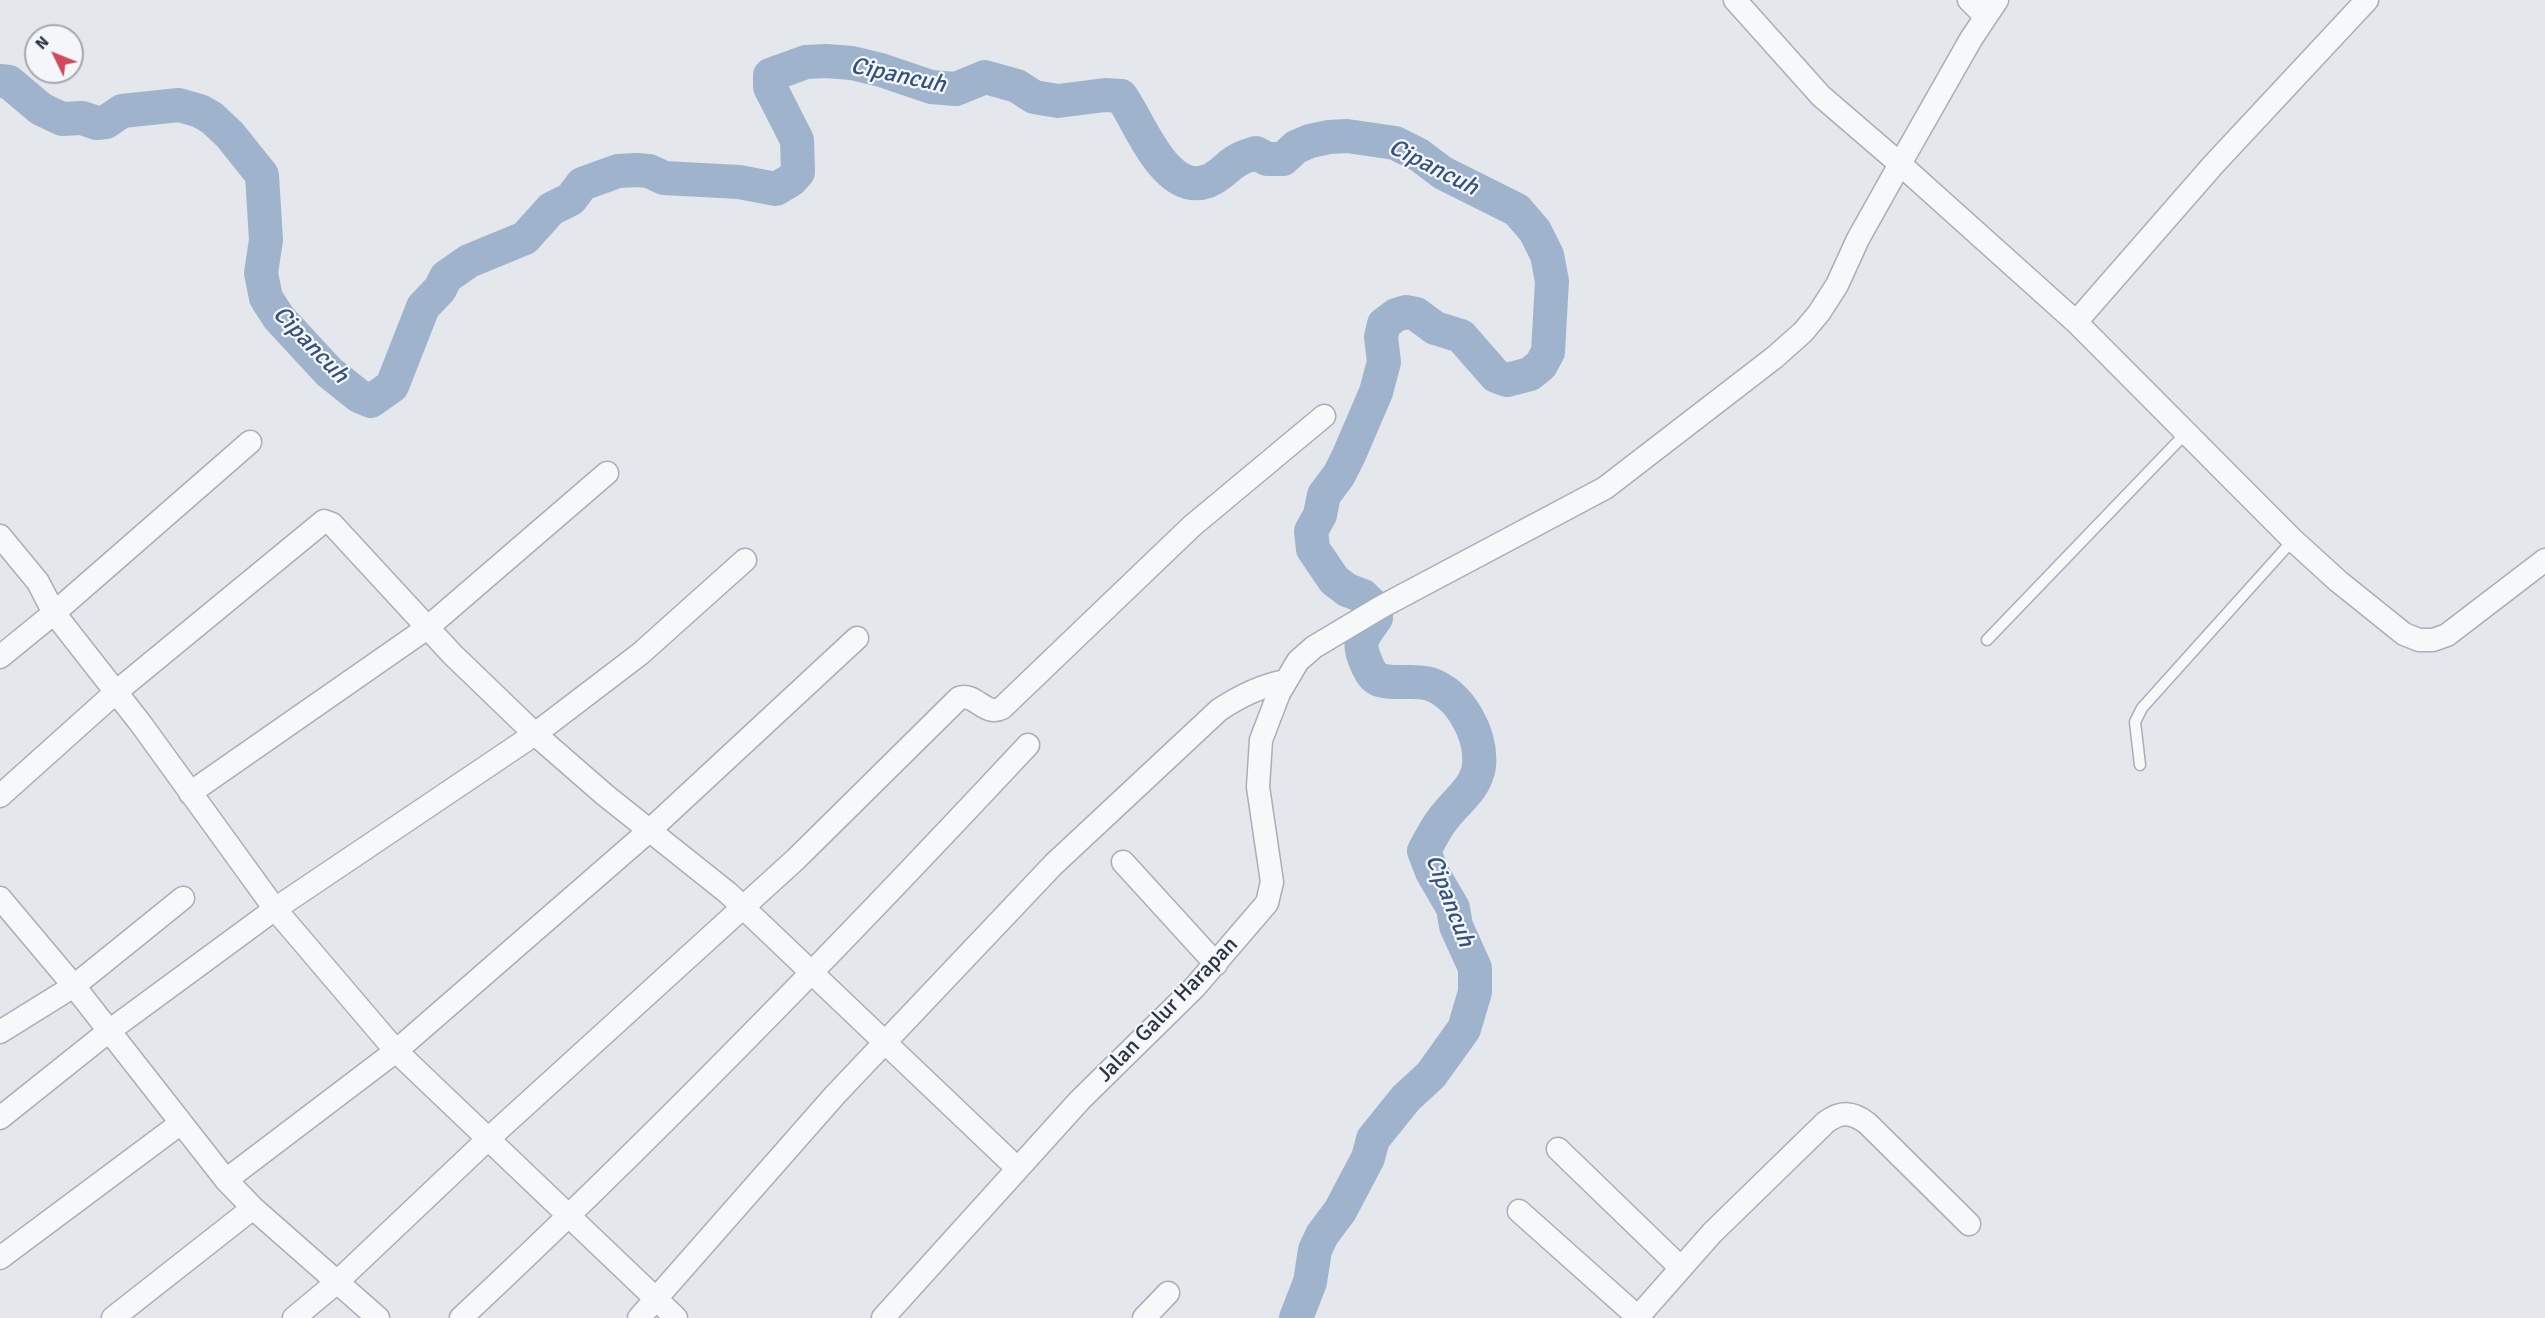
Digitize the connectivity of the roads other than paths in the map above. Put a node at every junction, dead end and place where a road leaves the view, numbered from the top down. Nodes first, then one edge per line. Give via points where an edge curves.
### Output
1 (1735, 0) edge
2 (1969, 0) edge
3 (2367, 0) edge
4 (1991, 8) edge
5 (1900, 164) junction
6 (2076, 322) junction
7 (1324, 416) dead end
8 (2186, 433) junction
9 (250, 442) dead end
10 (607, 473) dead end
11 (0, 536) edge
12 (2293, 540) junction
13 (745, 560) dead end
14 (2545, 560) edge
15 (54, 613) junction
16 (427, 628) junction
17 (857, 638) dead end
18 (1987, 640) dead end
19 (0, 657) edge
20 (1285, 681) junction
21 (116, 693) junction
22 (536, 734) junction
23 (1028, 745) dead end
24 (2139, 765) dead end
25 (190, 793) junction
26 (0, 796) edge
27 (650, 830) junction
28 (1124, 862) dead end
29 (0, 898) edge
30 (183, 898) dead end
31 (743, 908) junction
32 (275, 909) junction
33 (1216, 964) junction
34 (811, 972) junction
35 (74, 986) junction
36 (109, 1031) junction
37 (0, 1032) edge
38 (886, 1041) junction
39 (396, 1051) junction
40 (0, 1118) edge
41 (181, 1123) junction
42 (487, 1140) junction
43 (1558, 1149) dead end
44 (1018, 1169) junction
45 (226, 1180) junction
46 (253, 1208) junction
47 (1519, 1211) dead end
48 (569, 1216) junction
49 (1969, 1224) dead end
50 (0, 1258) edge
51 (1681, 1268) junction
52 (336, 1283) junction
53 (1168, 1293) dead end
54 (657, 1299) junction
55 (112, 1318) edge
56 (294, 1318) edge
57 (378, 1318) edge
58 (461, 1318) edge
59 (639, 1318) edge
60 (676, 1318) edge
61 (883, 1318) edge
62 (1144, 1318) edge
63 (1638, 1318) edge

1 - 5 street via 1821,96
2 - 4 street
3 - 6 street via 2214,164
4 - 5 street, Jalan Galur Harapan
5 - 6 street
5 - 20 street, Jalan Galur Harapan via 1819,313 1775,357 1605,488 1314,647 1298,661
6 - 8 street
7 - 31 street via 1192,526 1002,708 990,711 968,697 959,698
8 - 12 street
8 - 18 lane
9 - 15 street
10 - 16 street
11 - 15 street via 38,582
12 - 14 street via 2361,601 2404,634 2419,640 2447,635
12 - 24 lane via 2142,708 2136,722
13 - 22 street via 640,654
15 - 19 street
15 - 21 street
16 - 21 street via 332,524 324,521
16 - 22 street
16 - 25 street
17 - 27 street
20 - 33 street, Jalan Galur Harapan via 1267,718 1258,763 1271,892 1260,912
20 - 38 street via 1262,686 1219,710 1054,864
21 - 25 street
21 - 26 street
22 - 27 street
22 - 32 street
23 - 34 street
25 - 32 street
27 - 31 street
27 - 39 street
28 - 33 street
29 - 35 street
30 - 35 street
31 - 34 street
31 - 42 street
32 - 36 street
32 - 39 street
33 - 44 street, Jalan Galur Harapan via 1080,1100
34 - 38 street
34 - 48 street
35 - 36 street
35 - 37 street
36 - 40 street
36 - 41 street
38 - 44 street
38 - 54 street
39 - 42 street
39 - 45 street
41 - 45 street
41 - 50 street
42 - 48 street
42 - 52 street
43 - 51 street
44 - 61 street, Jalan Galur Harapan
45 - 46 street
46 - 52 street
46 - 55 street
47 - 63 street
48 - 54 street
48 - 58 street
49 - 51 street via 1867,1123 1843,1113 1826,1122
51 - 63 street
52 - 56 street
52 - 57 street
53 - 62 street
54 - 59 street
54 - 60 street

